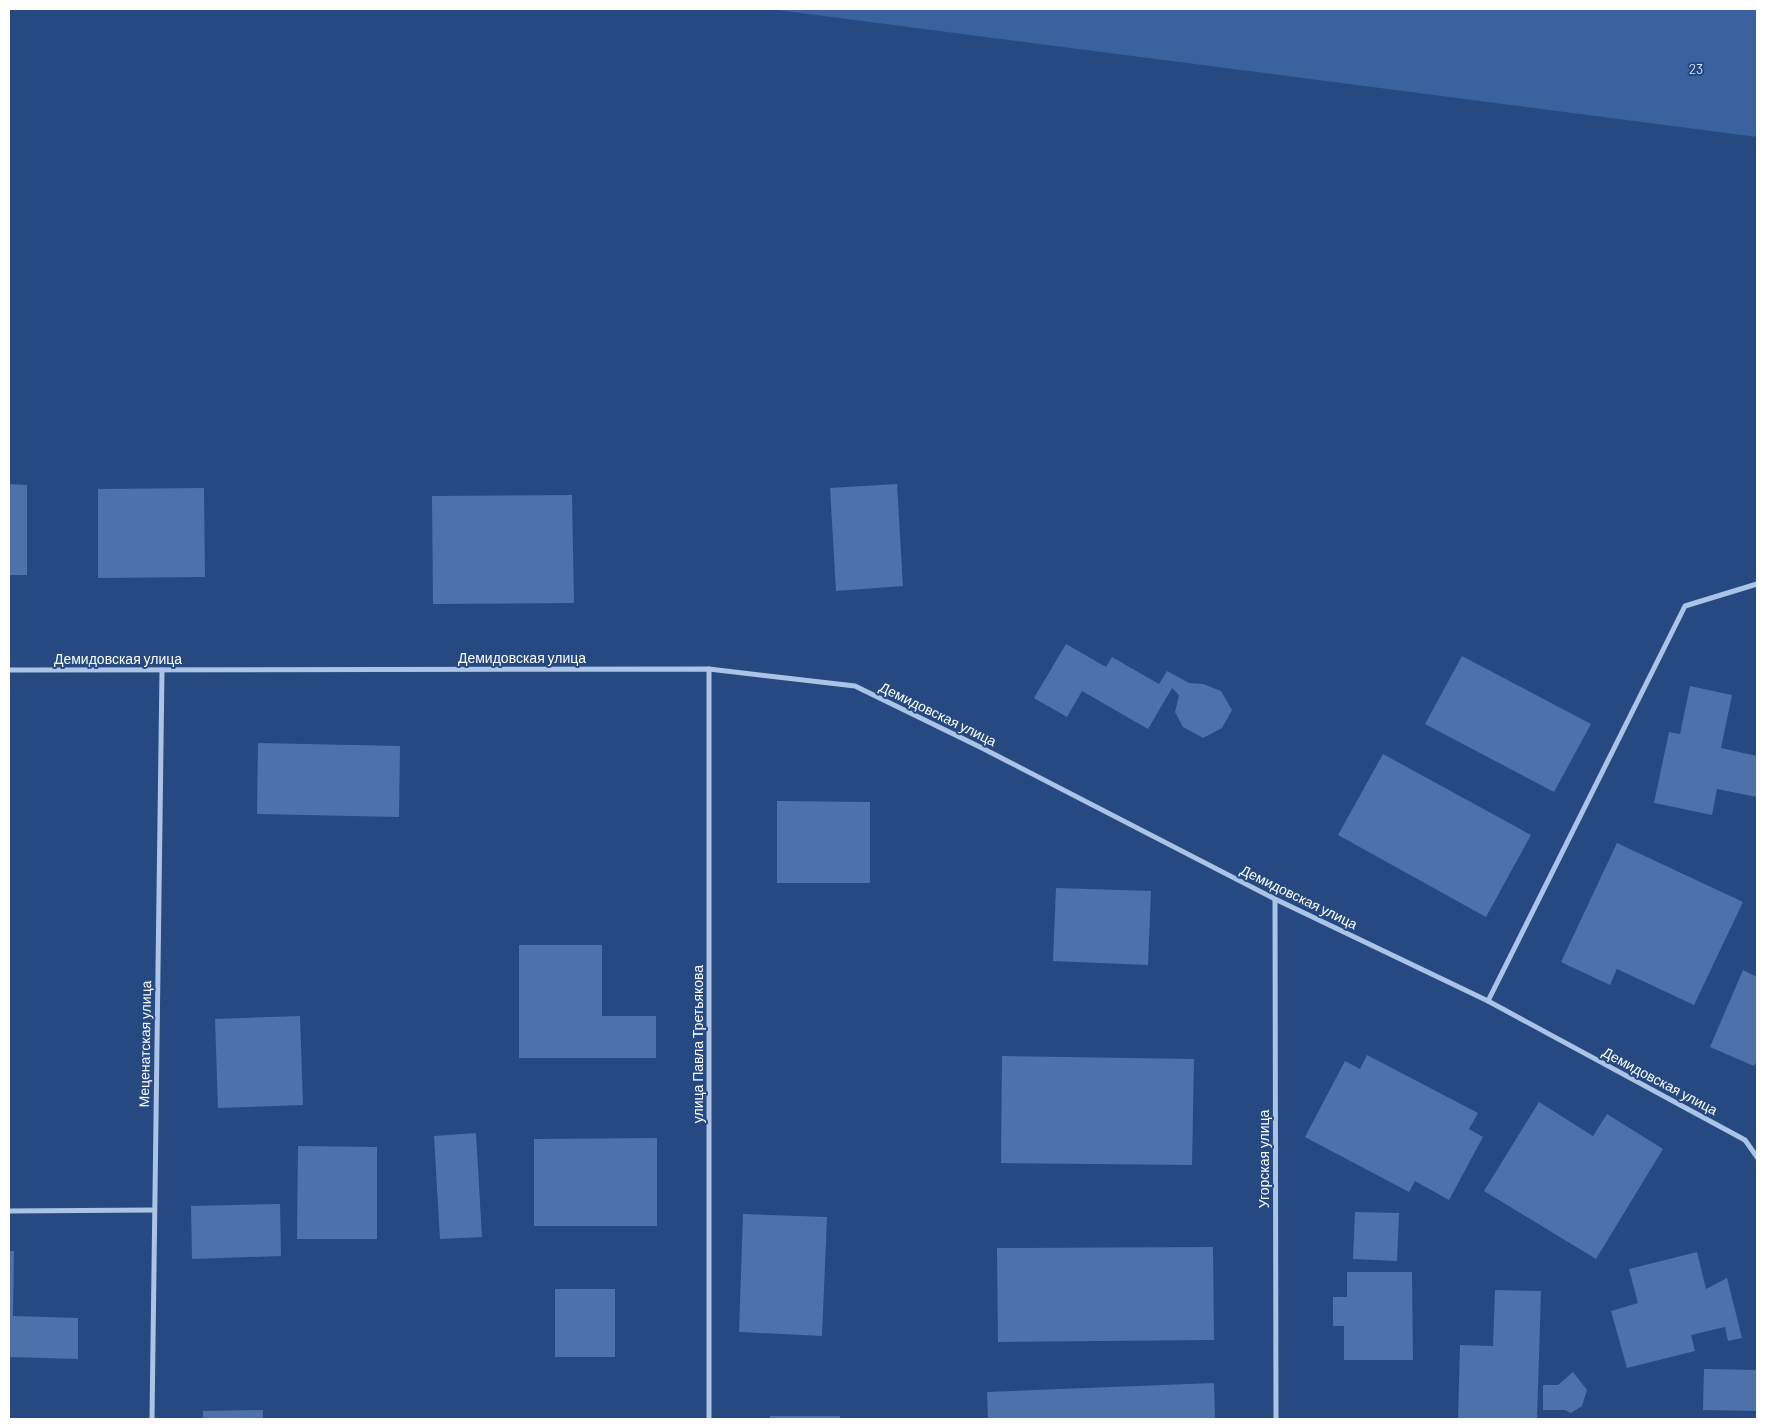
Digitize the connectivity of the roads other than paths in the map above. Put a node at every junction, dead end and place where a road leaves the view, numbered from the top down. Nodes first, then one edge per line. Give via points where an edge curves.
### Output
1 (1757, 584) edge
2 (9, 670) edge
3 (162, 670) junction
4 (710, 670) junction
5 (1275, 899) junction
6 (1488, 1001) junction
7 (1757, 1157) edge
8 (154, 1210) junction
9 (9, 1211) edge
10 (152, 1419) edge
11 (709, 1419) edge
12 (1276, 1419) edge

1 - 6 street via 1685,606
2 - 3 street, Демидовская улица
3 - 4 street, Демидовская улица
3 - 8 street, Меценатская улица
4 - 5 street, Демидовская улица via 855,686
4 - 11 street, улица Павла Третьякова
5 - 6 street, Демидовская улица
5 - 12 street, Угорская улица
6 - 7 street, Демидовская улица via 1745,1140
8 - 9 street
8 - 10 street, Меценатская улица

